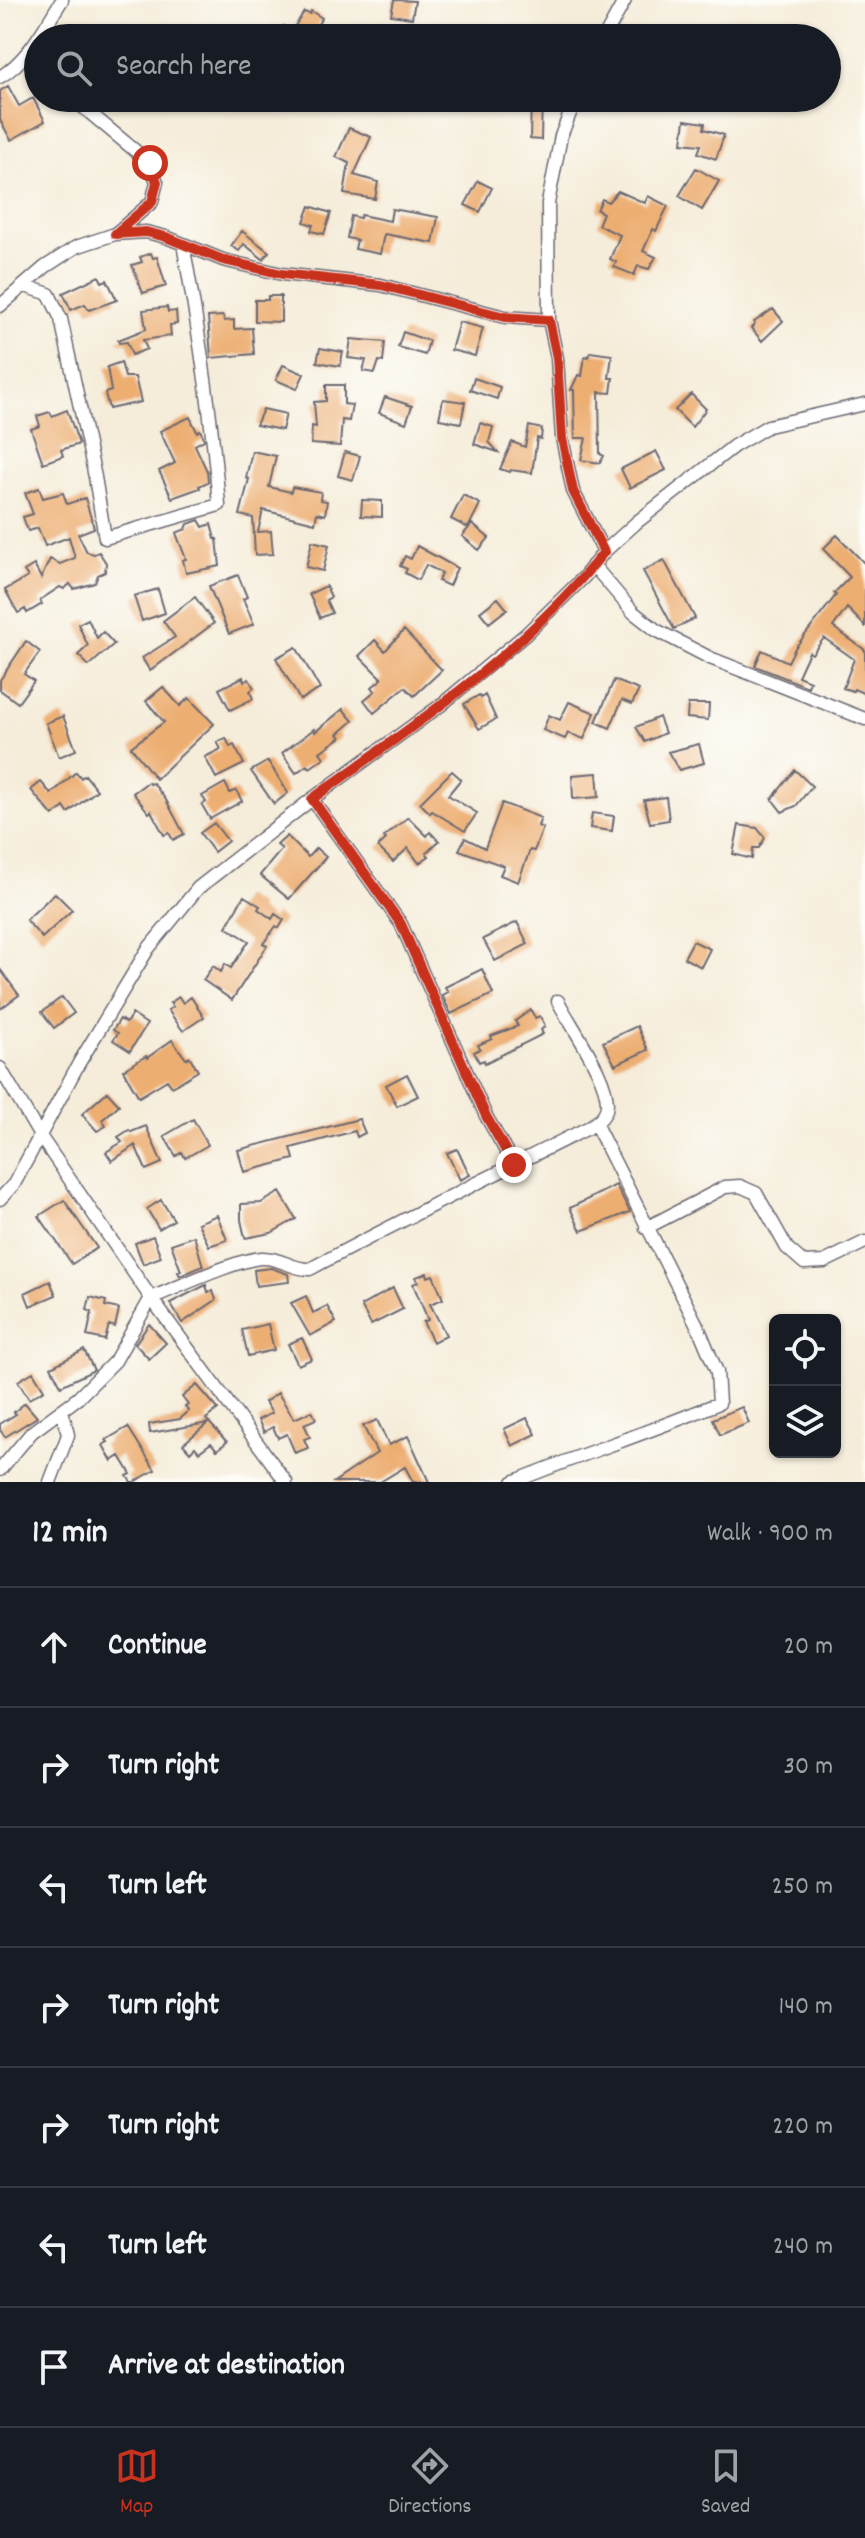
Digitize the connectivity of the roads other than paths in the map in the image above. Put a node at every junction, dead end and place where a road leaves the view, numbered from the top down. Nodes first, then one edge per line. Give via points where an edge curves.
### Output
1 (62, 0) edge
2 (625, 0) edge
3 (47, 24) edge
4 (612, 24) edge
5 (24, 58) edge
6 (0, 77) edge
7 (89, 112) edge
8 (570, 112) edge
9 (115, 234) junction
10 (183, 244) junction
11 (25, 286) junction
12 (0, 306) edge
13 (549, 320) junction
14 (865, 404) edge
15 (604, 552) junction
16 (593, 565) junction
17 (865, 719) edge
18 (312, 799) junction
19 (558, 1001) dead end
20 (0, 1068) edge
21 (595, 1123) junction
22 (40, 1136) junction
23 (514, 1165) junction
24 (0, 1199) edge
25 (646, 1228) junction
26 (865, 1242) edge
27 (151, 1298) junction
28 (62, 1410) junction
29 (0, 1470) edge
30 (283, 1480) edge
31 (50, 1482) edge
32 (513, 1482) edge

1 - 3 street
2 - 4 street
5 - 6 street
7 - 9 street via 150,163 157,182 152,202
8 - 13 street via 548,203
9 - 10 street via 146,232
9 - 11 street via 76,247
10 - 11 street via 201,343 219,505 105,538 61,319 49,294
10 - 13 street via 282,274 381,285 505,317
11 - 12 street
13 - 15 street via 573,491
14 - 15 street via 768,426 734,446
15 - 16 street
16 - 17 street via 656,630 710,658
16 - 18 street via 526,634 441,705
18 - 22 street via 198,888 148,949
18 - 23 street via 401,924 486,1116
19 - 21 street via 600,1071 607,1108
20 - 22 street
21 - 23 street
21 - 25 street
22 - 24 street
22 - 27 street
23 - 27 street via 310,1269 261,1258
25 - 26 street via 725,1187 740,1186 756,1193 787,1248 804,1263 824,1262
25 - 32 street via 717,1372 719,1403
27 - 28 street via 115,1361
27 - 30 street
28 - 29 street via 32,1432
28 - 31 street via 68,1435

